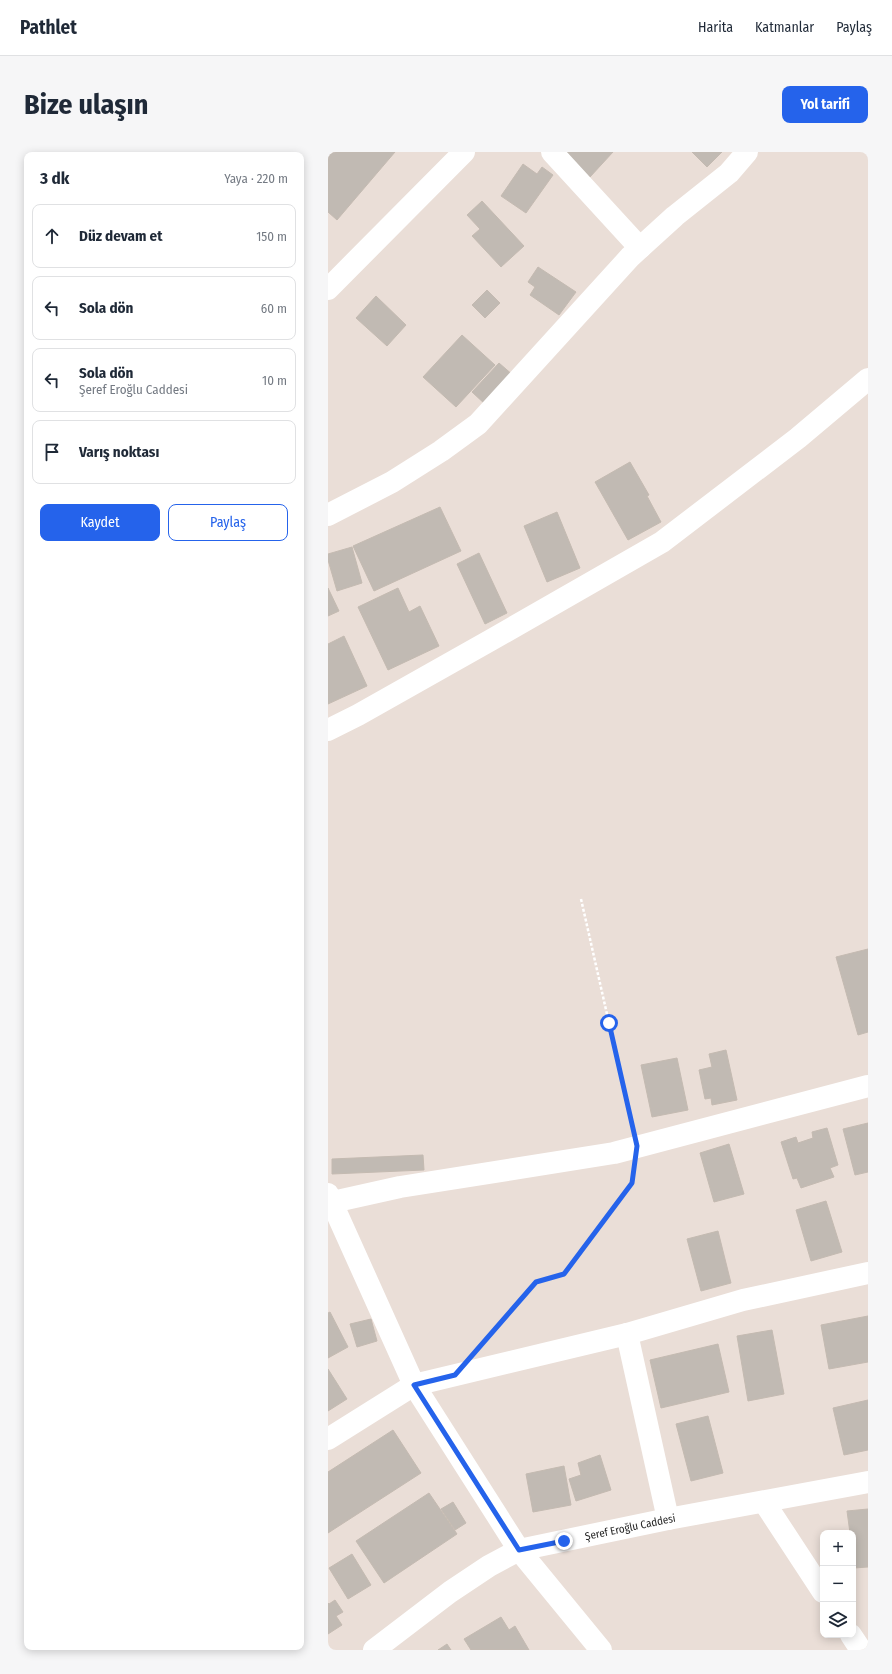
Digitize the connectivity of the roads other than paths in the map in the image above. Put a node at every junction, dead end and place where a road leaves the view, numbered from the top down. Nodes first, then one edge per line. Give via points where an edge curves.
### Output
1 (464, 152) edge
2 (552, 152) edge
3 (747, 152) edge
4 (640, 248) junction
5 (328, 289) edge
6 (864, 386) edge
7 (328, 515) edge
8 (328, 730) edge
9 (868, 1086) edge
10 (329, 1200) edge
11 (868, 1273) edge
12 (627, 1334) junction
13 (414, 1385) junction
14 (328, 1439) edge
15 (868, 1482) edge
16 (764, 1502) junction
17 (668, 1519) junction
18 (519, 1550) junction
19 (820, 1587) edge
20 (853, 1638) edge
21 (374, 1650) edge
22 (601, 1650) edge
23 (861, 1650) edge

1 - 5 street
2 - 4 street
3 - 4 street via 729,173
4 - 7 street via 478,424 392,482
6 - 8 street via 662,542
9 - 10 street via 614,1152
10 - 13 street
11 - 12 street via 743,1300
12 - 13 street
12 - 17 street
13 - 14 street
13 - 18 street
15 - 16 street, Şeref Eroğlu Caddesi
16 - 17 street, Şeref Eroğlu Caddesi
16 - 19 street
17 - 18 street, Şeref Eroğlu Caddesi
18 - 21 street, Şeref Eroğlu Caddesi via 488,1566 450,1592
18 - 22 street
20 - 23 street

